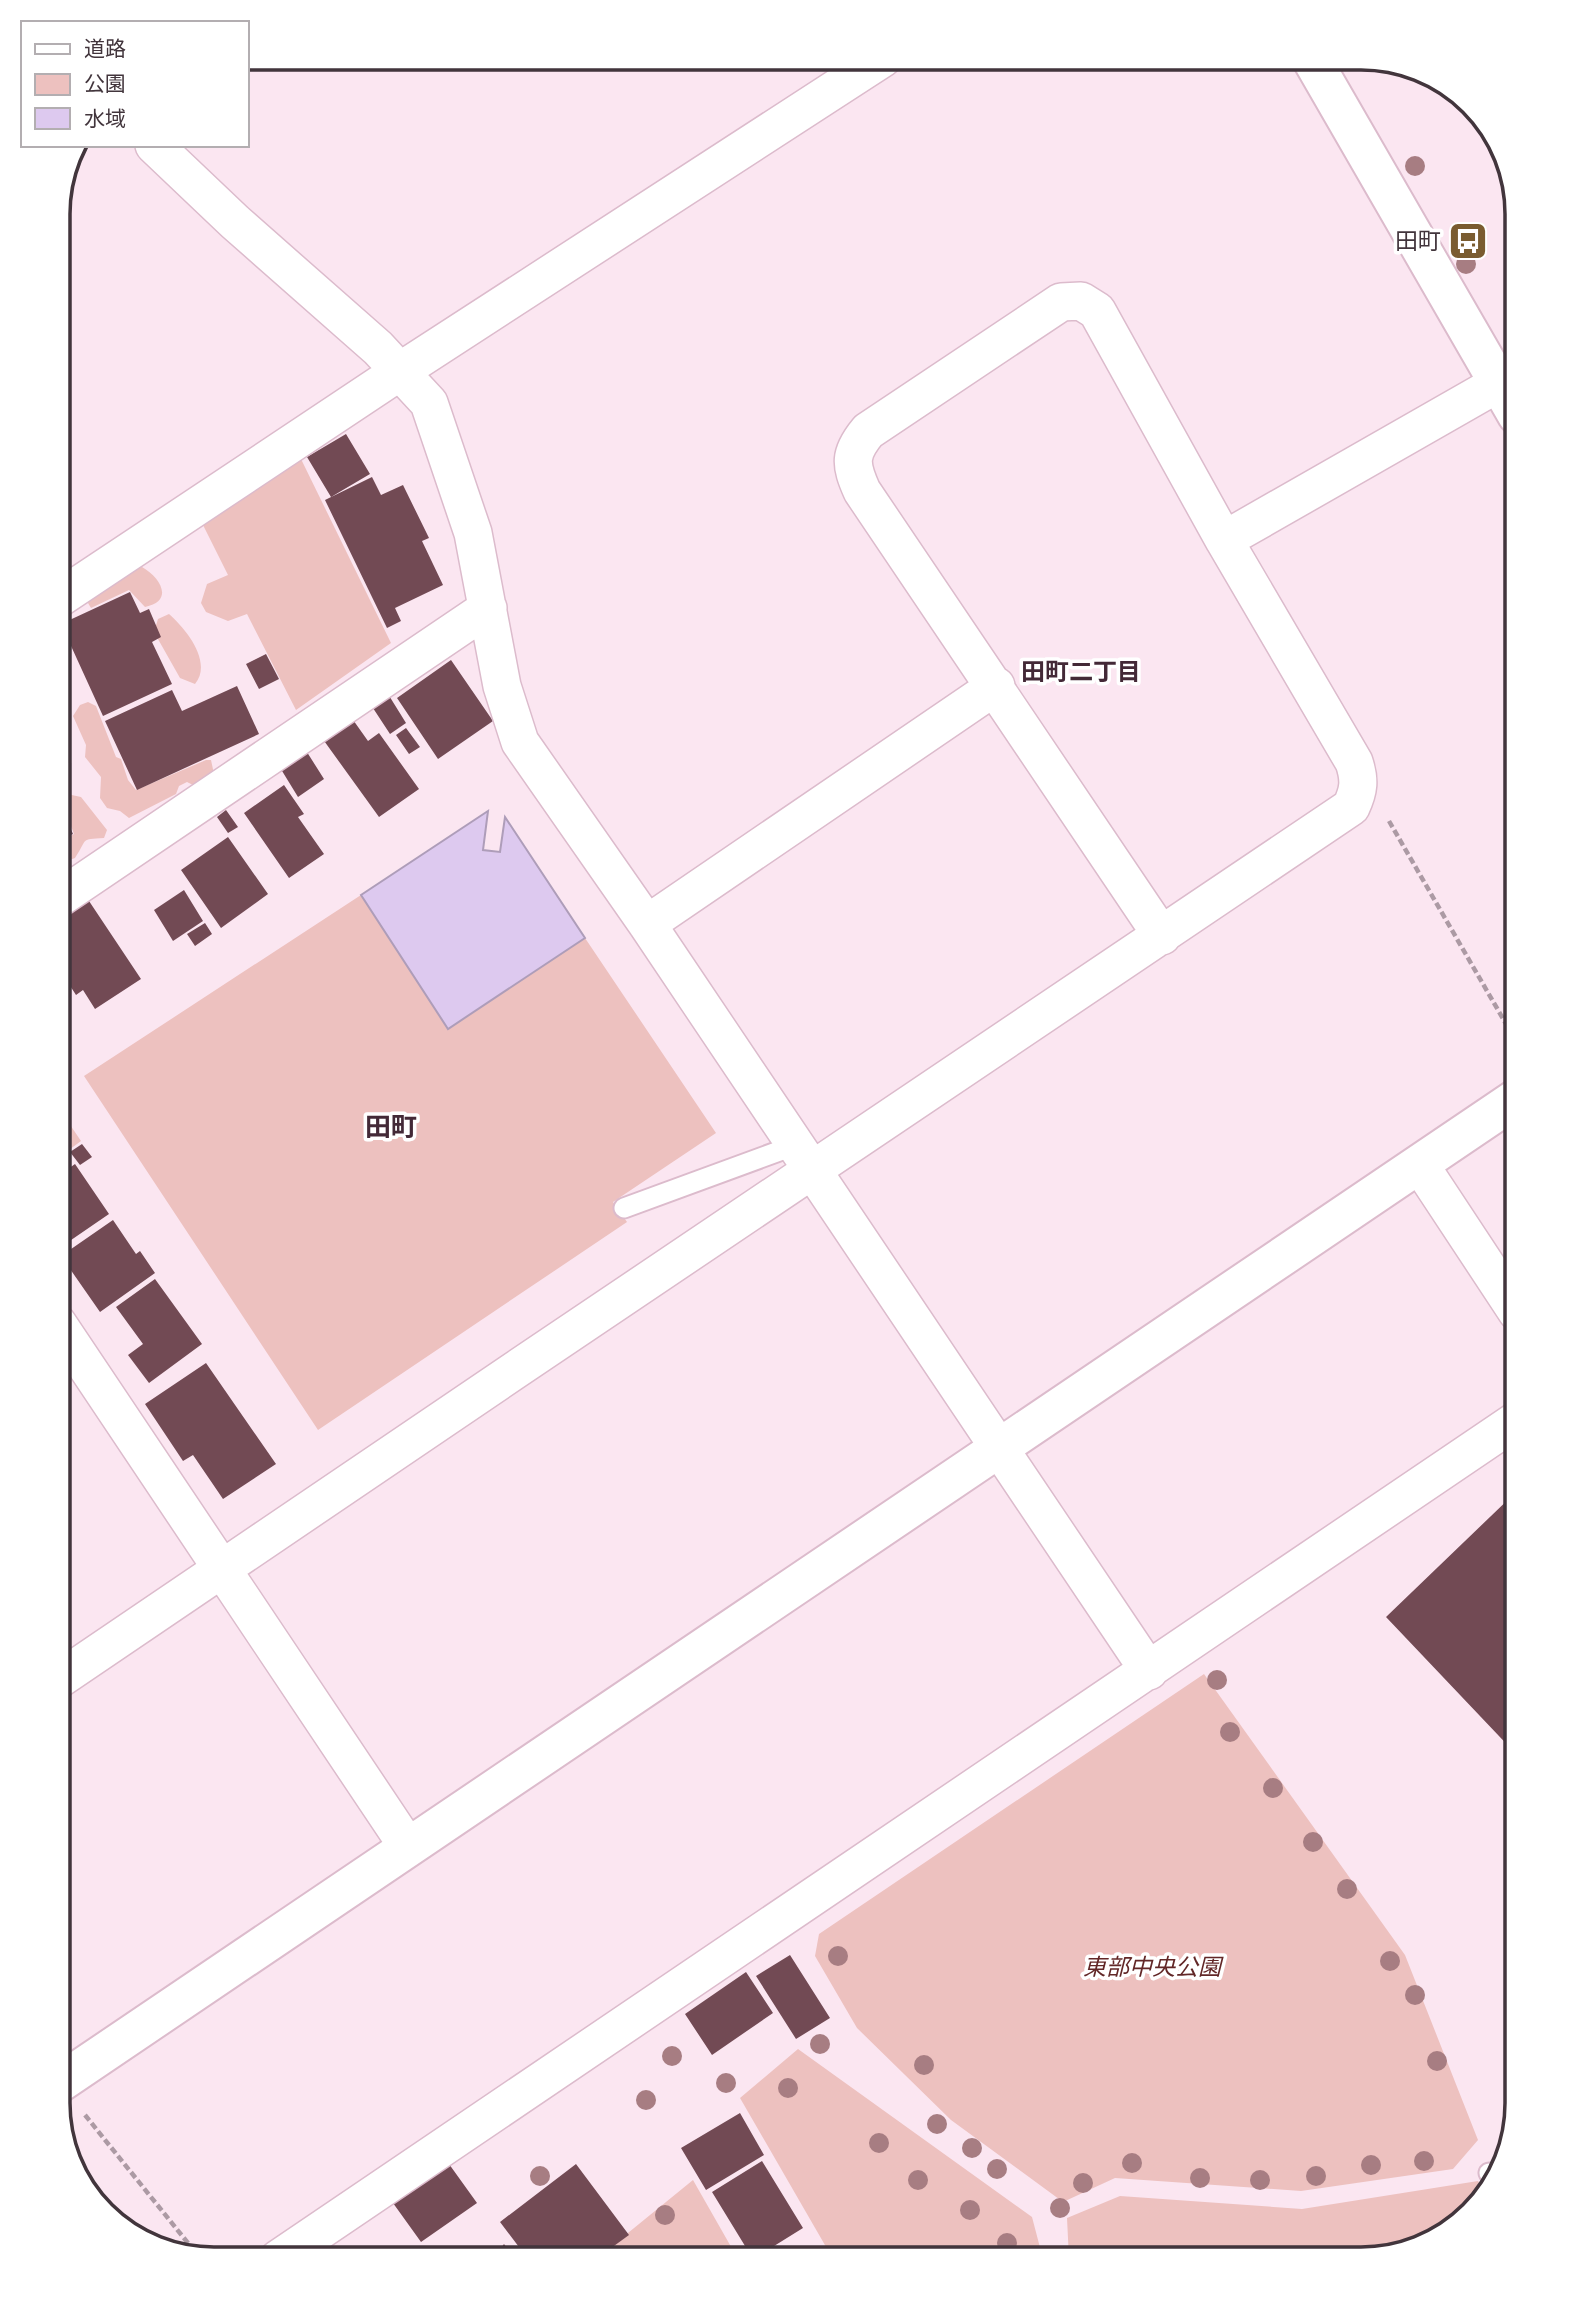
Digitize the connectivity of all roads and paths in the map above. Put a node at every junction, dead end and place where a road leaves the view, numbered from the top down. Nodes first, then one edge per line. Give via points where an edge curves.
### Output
1 (864, 70) edge
2 (1318, 70) edge
3 (156, 147) edge
4 (402, 370) junction
5 (1499, 383) junction
6 (1505, 394) edge
7 (1224, 540) junction
8 (70, 591) edge
9 (488, 608) junction
10 (996, 686) junction
11 (1358, 792) junction
12 (70, 891) edge
13 (647, 924) junction
14 (1162, 936) junction
15 (1505, 1021) edge
16 (1505, 1106) edge
17 (802, 1158) junction
18 (1420, 1165) junction
19 (624, 1208) dead end
20 (1505, 1294) edge
21 (70, 1342) edge
22 (1505, 1428) edge
23 (1000, 1450) junction
24 (223, 1567) junction
25 (1149, 1671) junction
26 (70, 1672) edge
27 (408, 1847) junction
28 (70, 2076) edge
29 (70, 2099) edge
30 (189, 2244) edge
31 (296, 2247) edge

1 - 4 street
2 - 5 street
3 - 4 street
4 - 8 street
4 - 9 street via 429,403 453,468 473,533
5 - 6 street
5 - 7 street
7 - 10 street via 1097,311 1080,301 1061,302 869,431 854,448 853,470 862,491
7 - 11 street via 1354,762
9 - 12 street
9 - 13 street via 502,686 520,742
10 - 13 street
10 - 14 street
11 - 14 street via 1351,807
11 - 15 path via 1386,816
13 - 17 street
14 - 17 street
16 - 18 street
17 - 19 lane
17 - 23 street
17 - 24 street
18 - 20 street
18 - 23 street
21 - 24 street
22 - 25 street
23 - 25 street
23 - 27 street
24 - 26 street
24 - 27 street
25 - 31 street
27 - 28 street
29 - 30 path

